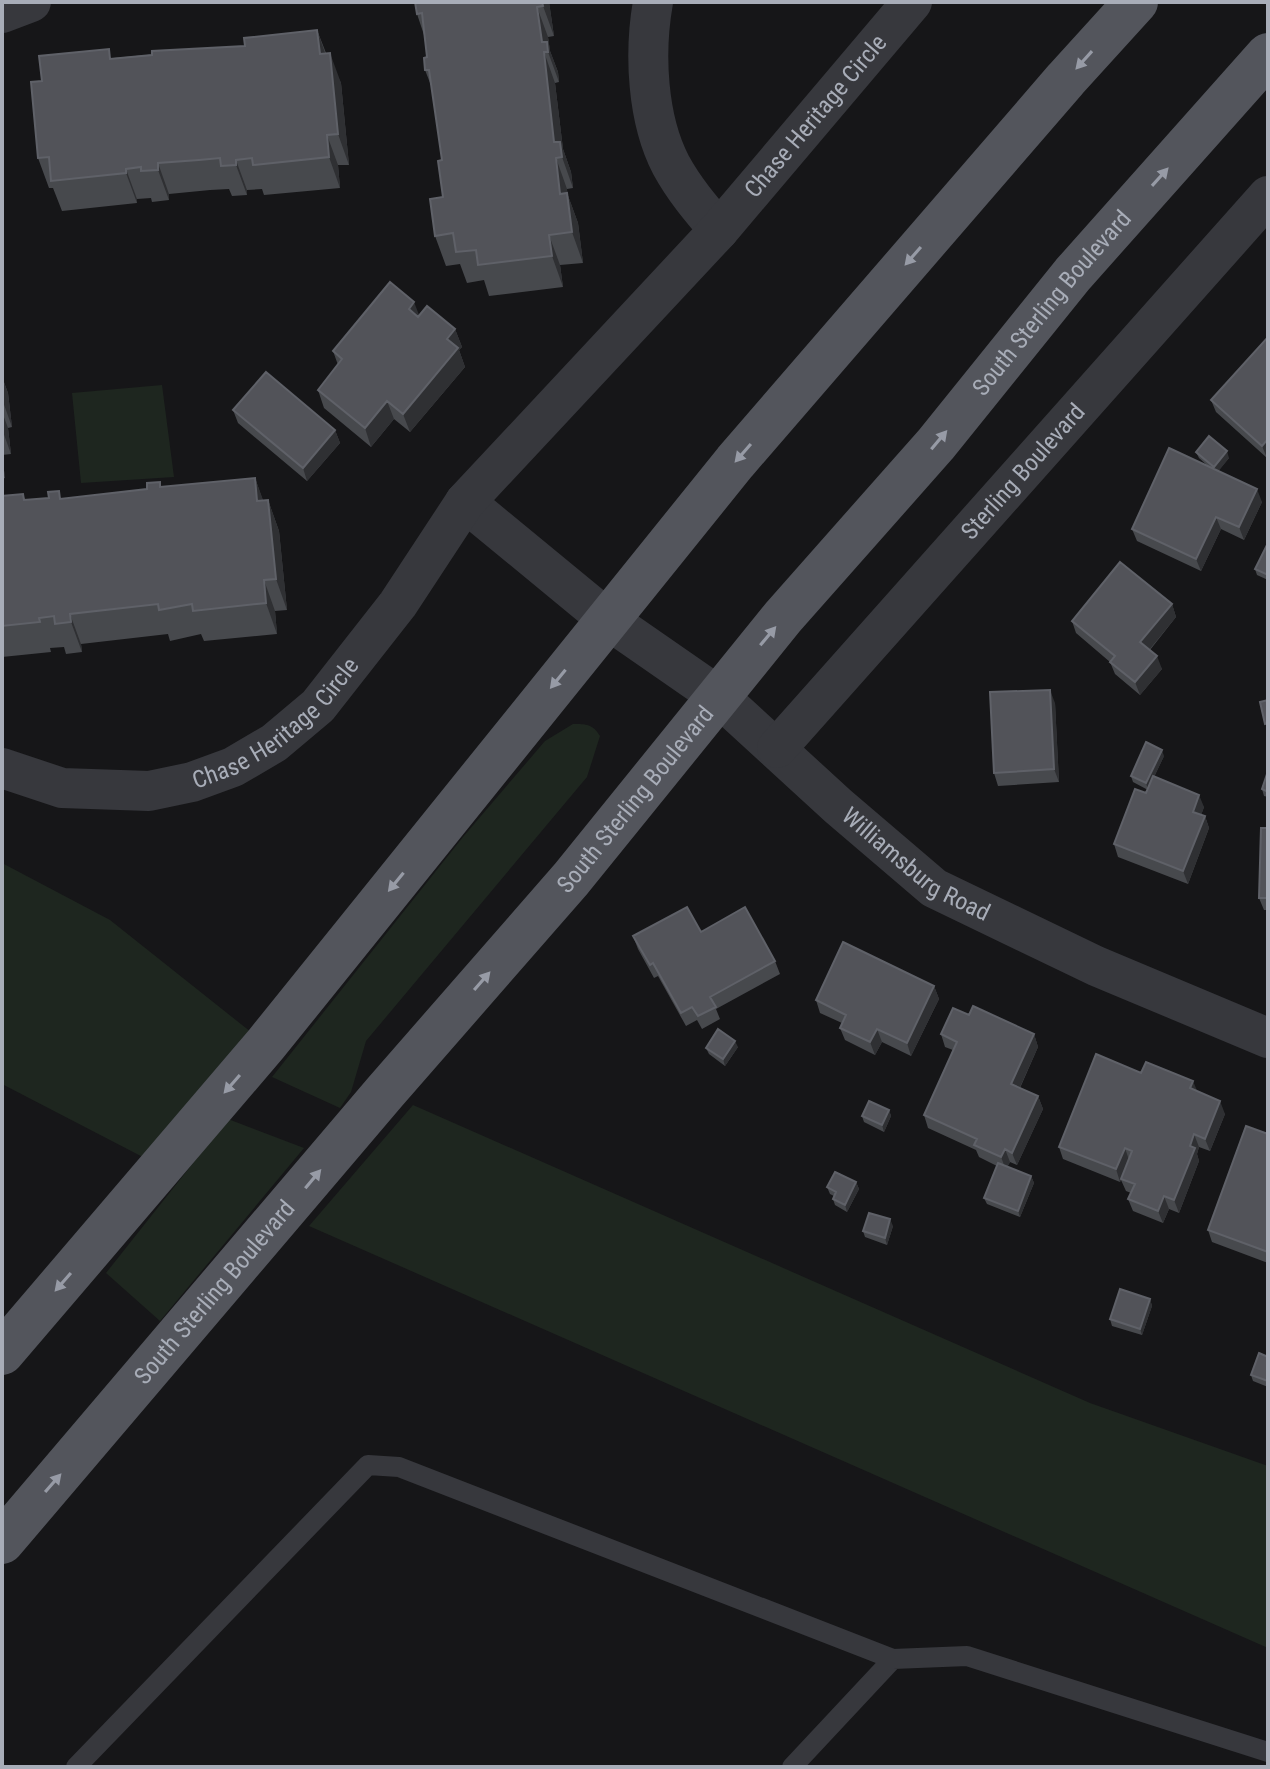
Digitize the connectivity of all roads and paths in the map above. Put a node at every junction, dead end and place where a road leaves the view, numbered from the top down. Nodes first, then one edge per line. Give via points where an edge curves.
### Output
1 (31, 2) edge
2 (653, 2) edge
3 (912, 2) edge
4 (1136, 2) edge
5 (2, 13) edge
6 (1268, 55) edge
7 (1268, 196) edge
8 (719, 230) junction
9 (465, 502) junction
10 (607, 619) junction
11 (718, 696) junction
12 (777, 748) junction
13 (2, 768) edge
14 (1268, 1038) edge
15 (2, 1353) edge
16 (2, 1542) edge
17 (893, 1659) junction
18 (1268, 1752) edge
19 (76, 1767) edge
20 (792, 1767) edge

1 - 5 street
2 - 8 street via 649,67 657,127 670,164
3 - 8 street, Chase Heritage Circle
4 -> 10 main road via 735,462
11 -> 6 main road, South Sterling Boulevard via 936,444 1073,274
7 - 12 street, Sterling Boulevard
8 - 9 street, Chase Heritage Circle
9 - 10 street
9 - 13 street, Chase Heritage Circle via 398,604 318,706 274,743 233,767 149,791 62,788
10 - 11 street, Williamsburg Road
10 -> 15 main road via 266,1044
11 - 12 street, Williamsburg Road
16 -> 11 main road, South Sterling Boulevard via 571,879
12 - 14 street, Williamsburg Road via 934,888 1096,966
17 - 18 lane via 967,1656
17 - 19 lane via 399,1467 368,1465
17 - 20 lane

